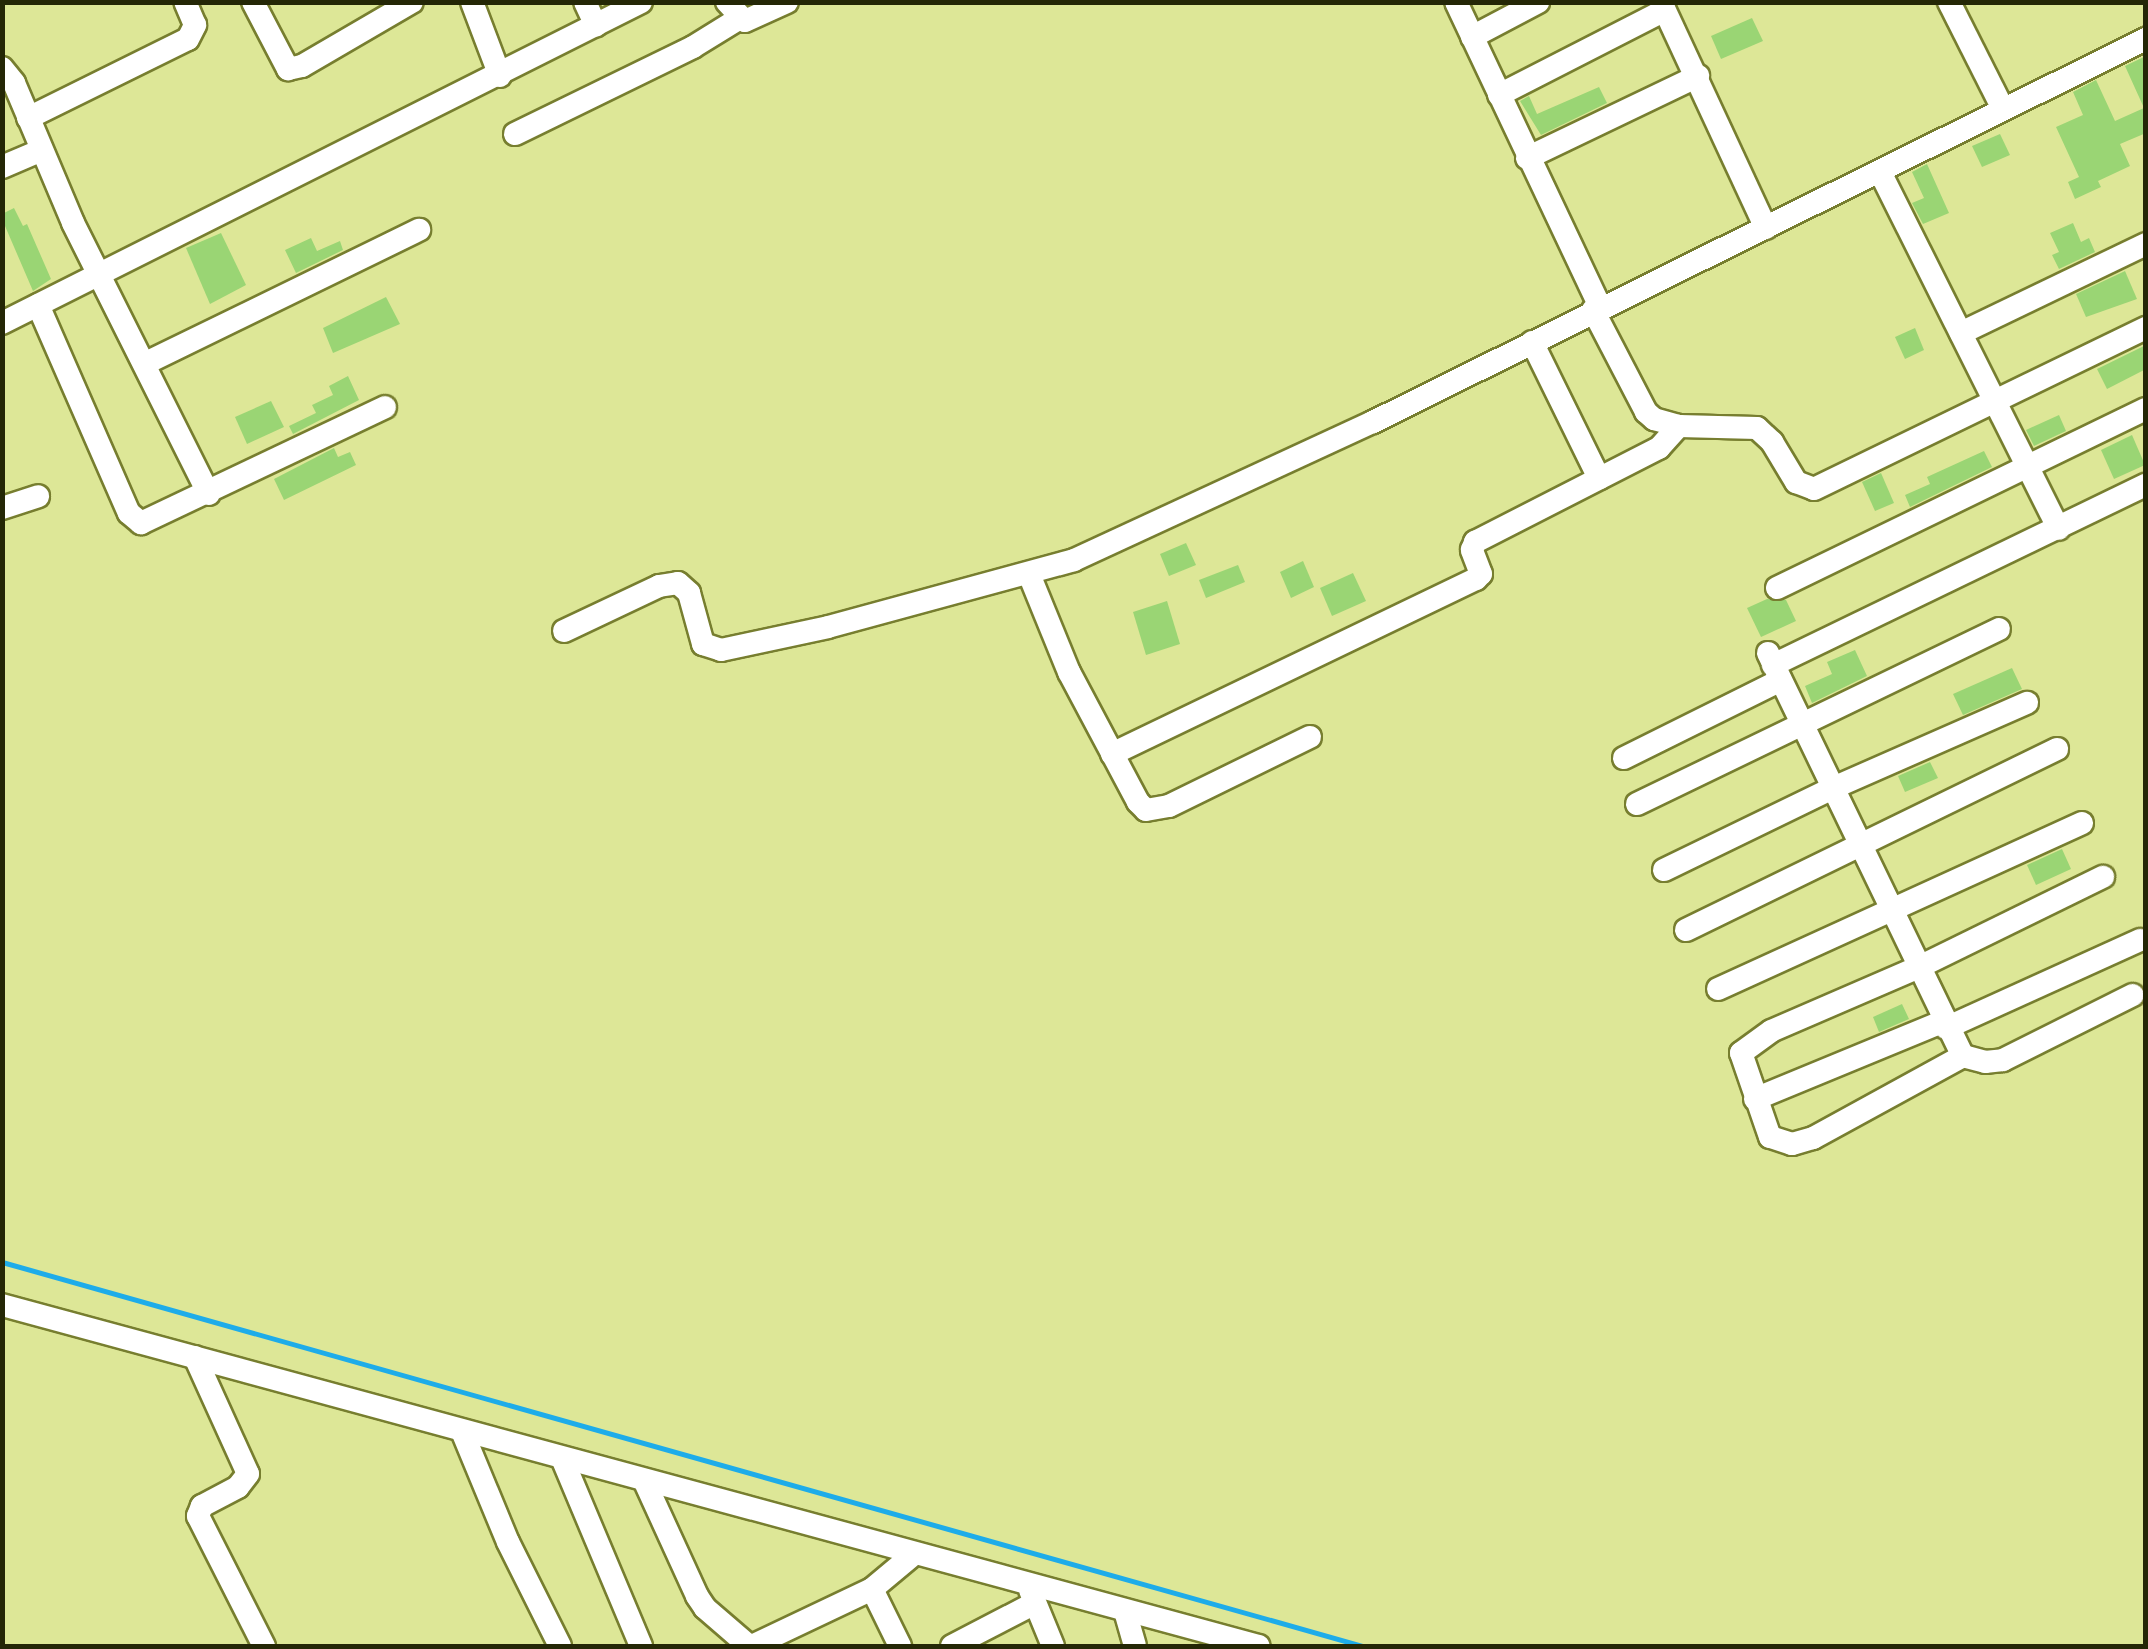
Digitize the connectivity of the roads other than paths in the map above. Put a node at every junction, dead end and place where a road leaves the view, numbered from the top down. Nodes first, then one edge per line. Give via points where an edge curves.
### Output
1 (185, 2) edge
2 (253, 2) edge
3 (412, 2) edge
4 (472, 2) edge
5 (584, 2) edge
6 (641, 2) edge
7 (787, 2) edge
8 (1456, 2) edge
9 (1538, 2) edge
10 (1949, 2) edge
11 (1663, 6) edge
12 (734, 10) edge
13 (596, 26) junction
14 (1472, 37) junction
15 (2146, 40) edge
16 (2, 68) edge
17 (500, 76) junction
18 (1698, 76) junction
19 (1499, 95) junction
20 (2003, 108) junction
21 (28, 118) junction
22 (514, 134) dead end
23 (42, 150) junction
24 (1527, 158) junction
25 (2, 168) edge
26 (1880, 172) junction
27 (1766, 228) junction
28 (419, 230) dead end
29 (2146, 244) edge
30 (100, 274) junction
31 (38, 306) junction
32 (1596, 309) junction
33 (2, 323) edge
34 (2146, 328) edge
35 (1961, 333) junction
36 (1532, 342) junction
37 (146, 363) junction
38 (1995, 403) junction
39 (385, 408) dead end
40 (2146, 409) edge
41 (1679, 426) junction
42 (2029, 469) junction
43 (1599, 478) junction
44 (2146, 485) edge
45 (209, 494) junction
46 (38, 496) dead end
47 (2, 508) edge
48 (2058, 529) junction
49 (1029, 574) junction
50 (1777, 588) dead end
51 (1999, 629) dead end
52 (564, 631) dead end
53 (1774, 666) junction
54 (2027, 703) dead end
55 (1804, 725) junction
56 (1310, 737) dead end
57 (2057, 749) dead end
58 (1112, 754) junction
59 (1624, 758) dead end
60 (1834, 788) junction
61 (1637, 804) dead end
62 (2082, 823) dead end
63 (1862, 846) junction
64 (1664, 870) dead end
65 (2104, 877) dead end
66 (1892, 911) junction
67 (1686, 930) dead end
68 (2140, 940) dead end
69 (1920, 967) junction
70 (1718, 989) dead end
71 (2133, 995) dead end
72 (1945, 1024) junction
73 (1963, 1056) junction
74 (1755, 1099) junction
75 (2, 1305) edge
76 (195, 1357) junction
77 (462, 1431) junction
78 (562, 1458) junction
79 (644, 1480) junction
80 (914, 1554) junction
81 (872, 1588) junction
82 (1031, 1594) junction
83 (1125, 1610) junction
84 (959, 1645) edge
85 (264, 1646) edge
86 (560, 1646) edge
87 (641, 1646) edge
88 (751, 1646) edge
89 (900, 1646) edge
90 (1053, 1646) edge
91 (1135, 1646) edge
92 (1259, 1646) edge

1 - 21 street via 195,25 188,39
2 - 3 street via 288,69
4 - 17 street
5 - 13 street
6 - 13 street
7 - 12 street via 755,20
8 - 14 street
9 - 14 street
10 - 20 street
11 - 18 street
11 - 19 street
12 - 22 street via 693,46
13 - 17 street
14 - 19 street
15 - 20 street
16 - 21 street
17 - 30 street
18 - 24 street
18 - 27 street
19 - 24 street
20 - 26 street
21 - 23 street
23 - 25 street
23 - 30 street
24 - 32 street
26 - 27 street
26 - 35 street
27 - 32 street
28 - 37 street
29 - 35 street
30 - 31 street
30 - 37 street
31 - 33 street
31 - 45 street via 134,520 150,522
32 - 36 street
32 - 41 street via 1646,412
34 - 38 street
35 - 38 street
36 - 43 street
36 - 49 street via 1128,538
37 - 45 street
38 - 41 street via 1814,489 1796,482 1758,428
38 - 42 street
39 - 45 street
40 - 42 street
41 - 43 street via 1659,448
42 - 48 street
42 - 50 street
43 - 58 street via 1475,542 1481,574 1476,579
44 - 48 street
46 - 47 street
48 - 53 street
49 - 52 street via 721,650 699,638 688,593 678,583
49 - 58 street
51 - 55 street
53 - 55 street
53 - 59 street
54 - 60 street
55 - 60 street
55 - 61 street
56 - 58 street via 1152,811 1138,802
57 - 63 street
60 - 63 street
60 - 64 street
62 - 66 street
63 - 66 street
63 - 67 street
65 - 69 street
66 - 69 street
66 - 70 street
68 - 72 street
69 - 72 street
69 - 74 street via 1745,1047 1742,1066
71 - 73 street via 2003,1060
72 - 73 street
72 - 74 street
73 - 74 street via 1792,1144 1770,1137
75 - 76 street
76 - 77 street
76 - 85 street via 248,1474 202,1506 198,1516
77 - 78 street
77 - 86 street
78 - 79 street
78 - 87 street
79 - 80 street
79 - 88 street via 704,1608
80 - 81 street
80 - 82 street
81 - 88 street
81 - 89 street
82 - 83 street
82 - 84 street
82 - 90 street
83 - 91 street
83 - 92 street

